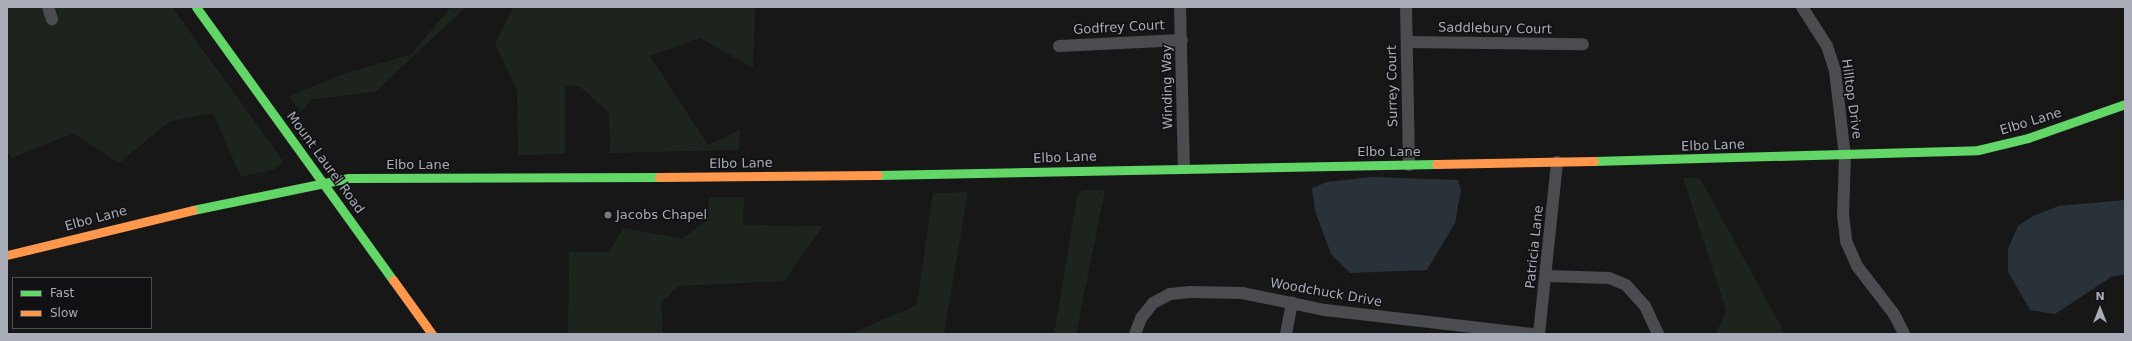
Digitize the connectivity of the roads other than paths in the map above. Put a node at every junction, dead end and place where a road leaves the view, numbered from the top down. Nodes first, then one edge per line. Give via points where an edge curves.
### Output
1 (48, 7) edge
2 (196, 7) edge
3 (1180, 7) edge
4 (1406, 7) edge
5 (1802, 7) edge
6 (52, 19) dead end
7 (1182, 40) junction
8 (1407, 42) junction
9 (1583, 44) dead end
10 (1059, 46) dead end
11 (2125, 104) edge
12 (1846, 156) junction
13 (1557, 162) junction
14 (1408, 164) junction
15 (1184, 168) junction
16 (324, 181) junction
17 (7, 255) edge
18 (1548, 276) junction
19 (1292, 303) junction
20 (432, 334) edge
21 (1136, 334) edge
22 (1286, 334) edge
23 (1532, 334) edge
24 (1540, 334) edge
25 (1658, 334) edge
26 (1904, 334) edge

1 - 6 street
2 - 16 street, Mount Laurel Road
3 - 7 street, Winding Way
4 - 8 street, Surrey Court
5 - 12 street, Hilltop Drive via 1832,58
7 - 10 street, Godfrey Court
7 - 15 street, Winding Way
8 - 9 street, Saddlebury Court
8 - 14 street, Surrey Court
11 - 12 street, Elbo Lane via 2028,138 1978,150
12 - 13 street, Elbo Lane
12 - 26 street, Hilltop Drive via 1843,215 1846,241 1857,266 1894,314
13 - 14 street, Elbo Lane
13 - 18 street, Patricia Lane
14 - 15 street, Elbo Lane
15 - 16 street, Elbo Lane via 772,177
16 - 17 street, Elbo Lane
16 - 20 street, Mount Laurel Road
18 - 24 street, Patricia Lane
18 - 25 street via 1609,278 1626,285 1645,306
19 - 21 street, Woodchuck Drive via 1231,292 1170,294 1146,309
19 - 22 street
19 - 23 street, Woodchuck Drive via 1365,315

